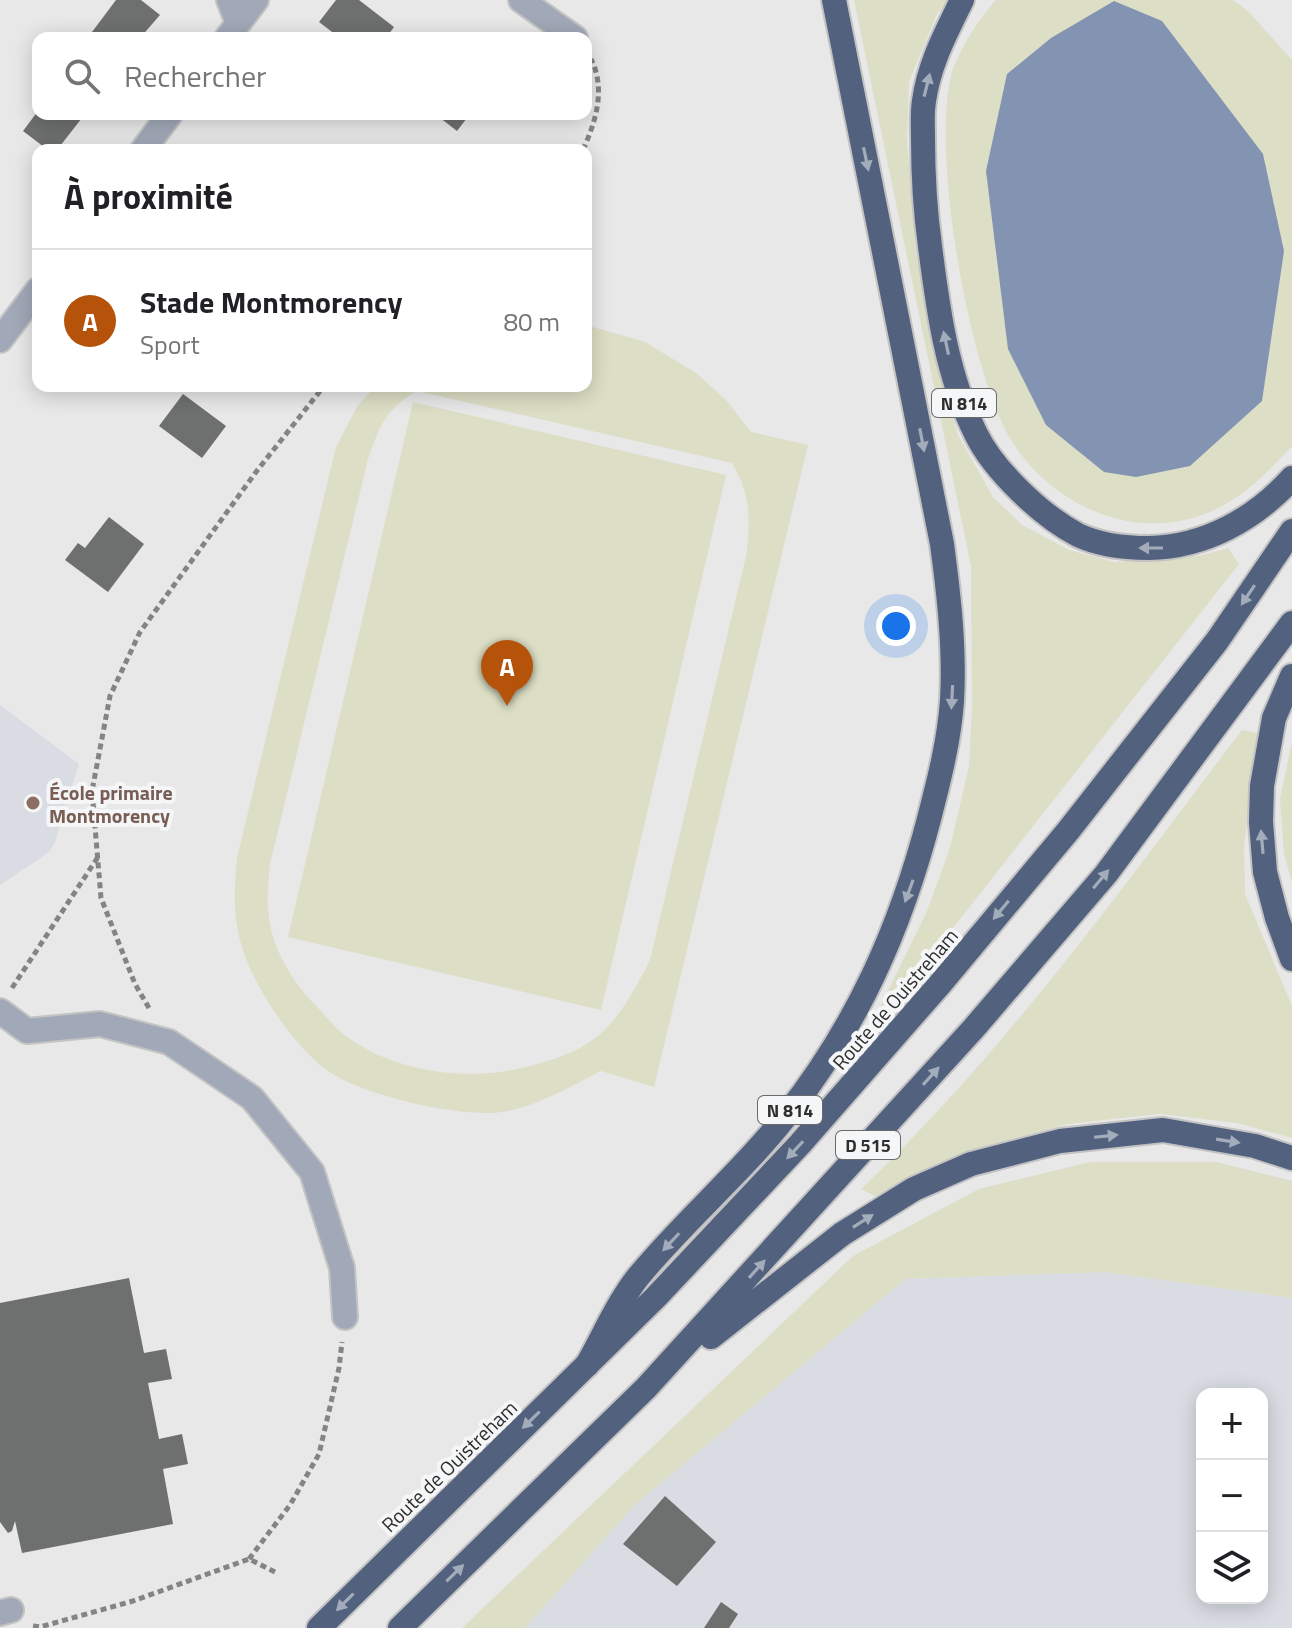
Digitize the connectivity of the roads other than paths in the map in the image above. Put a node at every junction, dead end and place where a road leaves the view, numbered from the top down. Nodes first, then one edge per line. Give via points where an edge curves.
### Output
1 (229, 0) edge
2 (256, 0) edge
3 (521, 0) edge
4 (834, 0) edge
5 (962, 0) edge
6 (233, 30) edge
7 (566, 32) edge
8 (166, 120) edge
9 (148, 144) edge
10 (32, 298) edge
11 (0, 340) edge
12 (1292, 478) edge
13 (1292, 531) edge
14 (1292, 623) edge
15 (1292, 676) edge
16 (1292, 959) edge
17 (4, 1002) edge
18 (1292, 1158) edge
19 (345, 1317) road end
20 (587, 1365) junction
21 (646, 1388) junction
22 (319, 1628) edge
23 (400, 1628) edge

1 - 6 street
2 - 6 street
3 - 7 street
4 -> 20 highway, N 814 via 942,544 953,666 948,738 915,872 887,950 843,1035 784,1119 636,1279
12 -> 5 highway, N 814 via 1249,516 1211,537 1166,547 1126,548 1080,536 1041,511 1007,478 976,436 939,313 923,191 923,103 935,54
8 - 9 street
10 - 11 street
13 -> 20 highway, Route de Ouistreham / D 515 via 1217,641 941,983 800,1144
21 -> 14 highway, D 515 via 974,1028 1106,874
16 -> 15 highway via 1265,872 1261,822 1274,718
17 - 19 street via 27,1031 100,1024 169,1042 252,1098 312,1172 342,1268
21 -> 18 highway via 842,1234 914,1189 971,1164 1060,1141 1163,1130
20 -> 22 highway, Route de Ouistreham / D 515
23 -> 21 highway, D 515

